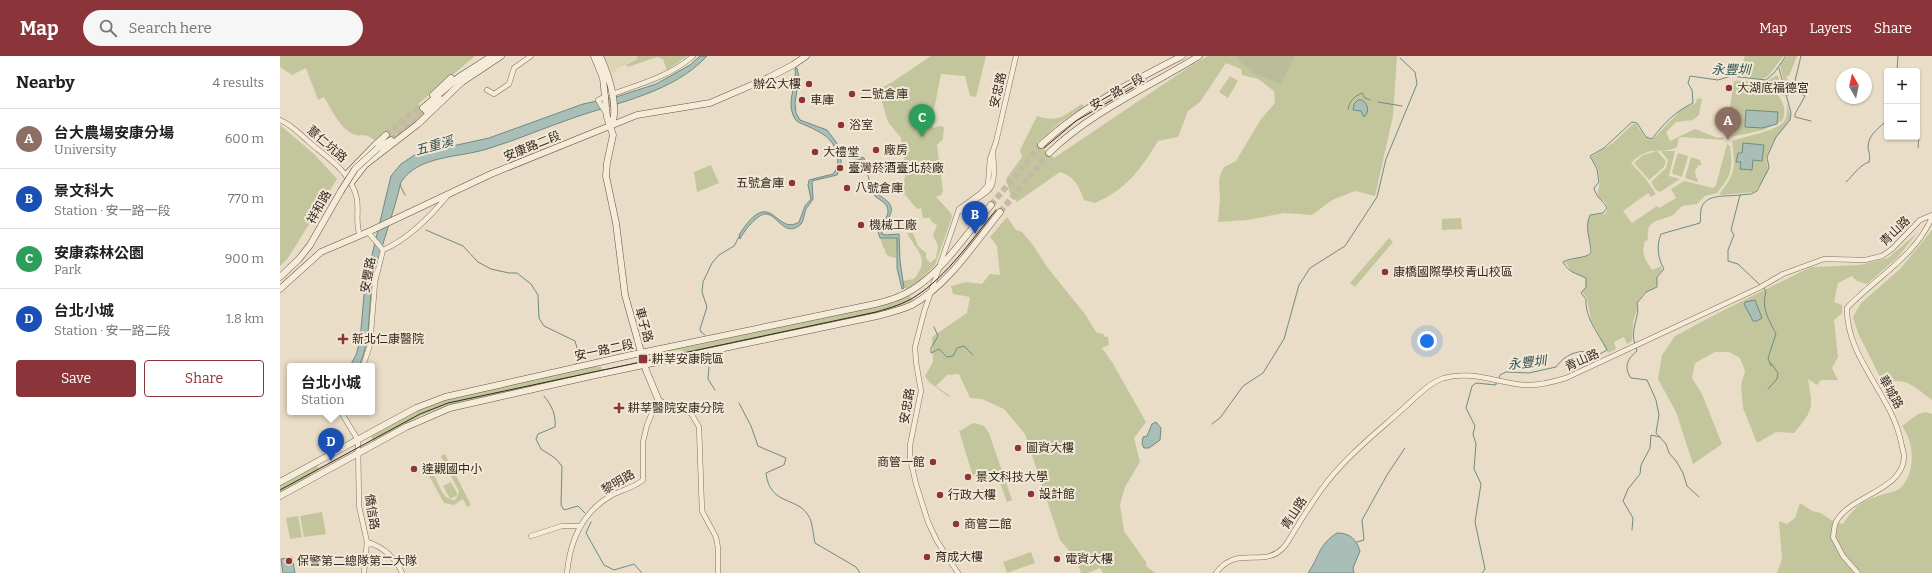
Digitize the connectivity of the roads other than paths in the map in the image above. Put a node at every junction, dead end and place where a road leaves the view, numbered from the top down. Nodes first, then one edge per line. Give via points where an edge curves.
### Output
1 (486, 56) edge
2 (492, 56) edge
3 (501, 56) edge
4 (531, 56) edge
5 (594, 56) edge
6 (600, 56) edge
7 (693, 56) edge
8 (806, 56) edge
9 (1016, 56) edge
10 (1182, 56) edge
11 (1200, 56) edge
12 (487, 90) dead end
13 (612, 94) junction
14 (423, 108) junction
15 (280, 120) edge
16 (611, 126) junction
17 (1041, 145) tunnel mouth
18 (1049, 153) tunnel mouth
19 (346, 175) junction
20 (351, 183) junction
21 (450, 194) junction
22 (991, 205) tunnel mouth
23 (1000, 212) tunnel mouth
24 (1932, 216) edge
25 (368, 232) junction
26 (360, 236) junction
27 (383, 250) junction
28 (939, 267) junction
29 (280, 277) edge
30 (280, 289) edge
31 (931, 292) junction
32 (641, 353) junction
33 (364, 363) edge
34 (644, 365) junction
35 (658, 399) junction
36 (343, 415) edge
37 (358, 440) junction
38 (359, 453) junction
39 (280, 482) edge
40 (280, 496) edge
41 (580, 526) junction
42 (531, 536) dead end
43 (367, 542) junction
44 (364, 573) edge
45 (402, 573) edge
46 (568, 573) edge
47 (718, 573) edge
48 (958, 573) edge
49 (1216, 573) edge
50 (1858, 573) edge

1 - 14 street via 460,72
2 - 14 street via 459,77
3 - 14 street via 460,80
3 - 20 street via 462,82 424,119 365,165
4 - 12 street via 514,68 509,84 494,94
5 - 16 street, 車子路 via 603,78 606,112
6 - 13 street, 車子路
7 - 13 street via 667,73
8 - 16 street, 安康路二段 via 768,78 710,103 648,112
9 - 28 street, 安忠路 via 989,164 988,185 981,193 962,205
10 - 17 street, 安一路一段 via 1086,110 1062,126
11 - 18 street, 安一路一段 via 1092,119
13 - 16 street, 車子路 via 615,118
15 - 19 street, 薏仁坑路 via 331,159
16 - 21 street, 安康路二段 via 491,174
16 - 32 street, 車子路 via 613,139 606,176 616,223 625,295
19 - 20 street, 薏仁坑路
19 - 29 street, 祥和路, bridge via 365,154 389,138 355,169 313,240
20 - 26 street, 薏仁坑路 via 357,201 357,230
21 - 25 street, 安康路二段
21 - 27 street, 安豐路 via 400,241
22 - 28 street
23 - 31 street
24 - 49 street, 青山路 via 1920,220 1882,256 1865,260 1824,259 1811,263 1783,274 1586,371 1566,378 1543,384 1511,383 1472,375 1443,378 1424,389 1342,464 1322,489 1284,548 1266,558 1237,558
24 - 50 street, 華城路 via 1926,232 1893,267 1847,308 1848,325 1853,339 1893,416 1900,434 1904,457 1902,468 1892,482 1857,503 1836,522 1833,537 1843,556
25 - 26 street, 安康路二段
25 - 27 street
26 - 30 street, 安康路二段 via 316,256
27 - 33 street, 安豐路 via 375,282 370,345
28 - 31 street, 安忠路
28 - 32 street, 安一路二段 via 911,291 889,300
31 - 34 street, 安一路二段 via 904,308 882,315
31 - 48 street, 安忠路 via 915,347 921,392 910,451 916,484 928,522
32 - 34 street, 車子路
32 - 37 street, 安一路二段 via 446,397 416,408
34 - 35 street, 車子路
34 - 38 street, 安一路二段 via 450,408 421,419
35 - 41 street, 黎明路 via 646,425 643,442 643,480 600,504
35 - 47 street via 670,407 691,413 699,427 702,511 716,537
36 - 37 street
37 - 38 street, 僑信路
37 - 39 street, 安一路二段
38 - 40 street, 安一路二段
38 - 43 street, 僑信路 via 359,506
41 - 42 street via 562,526
41 - 46 street, 黎明路 via 570,548
43 - 44 street, 僑信路
43 - 45 street via 373,543 390,555

